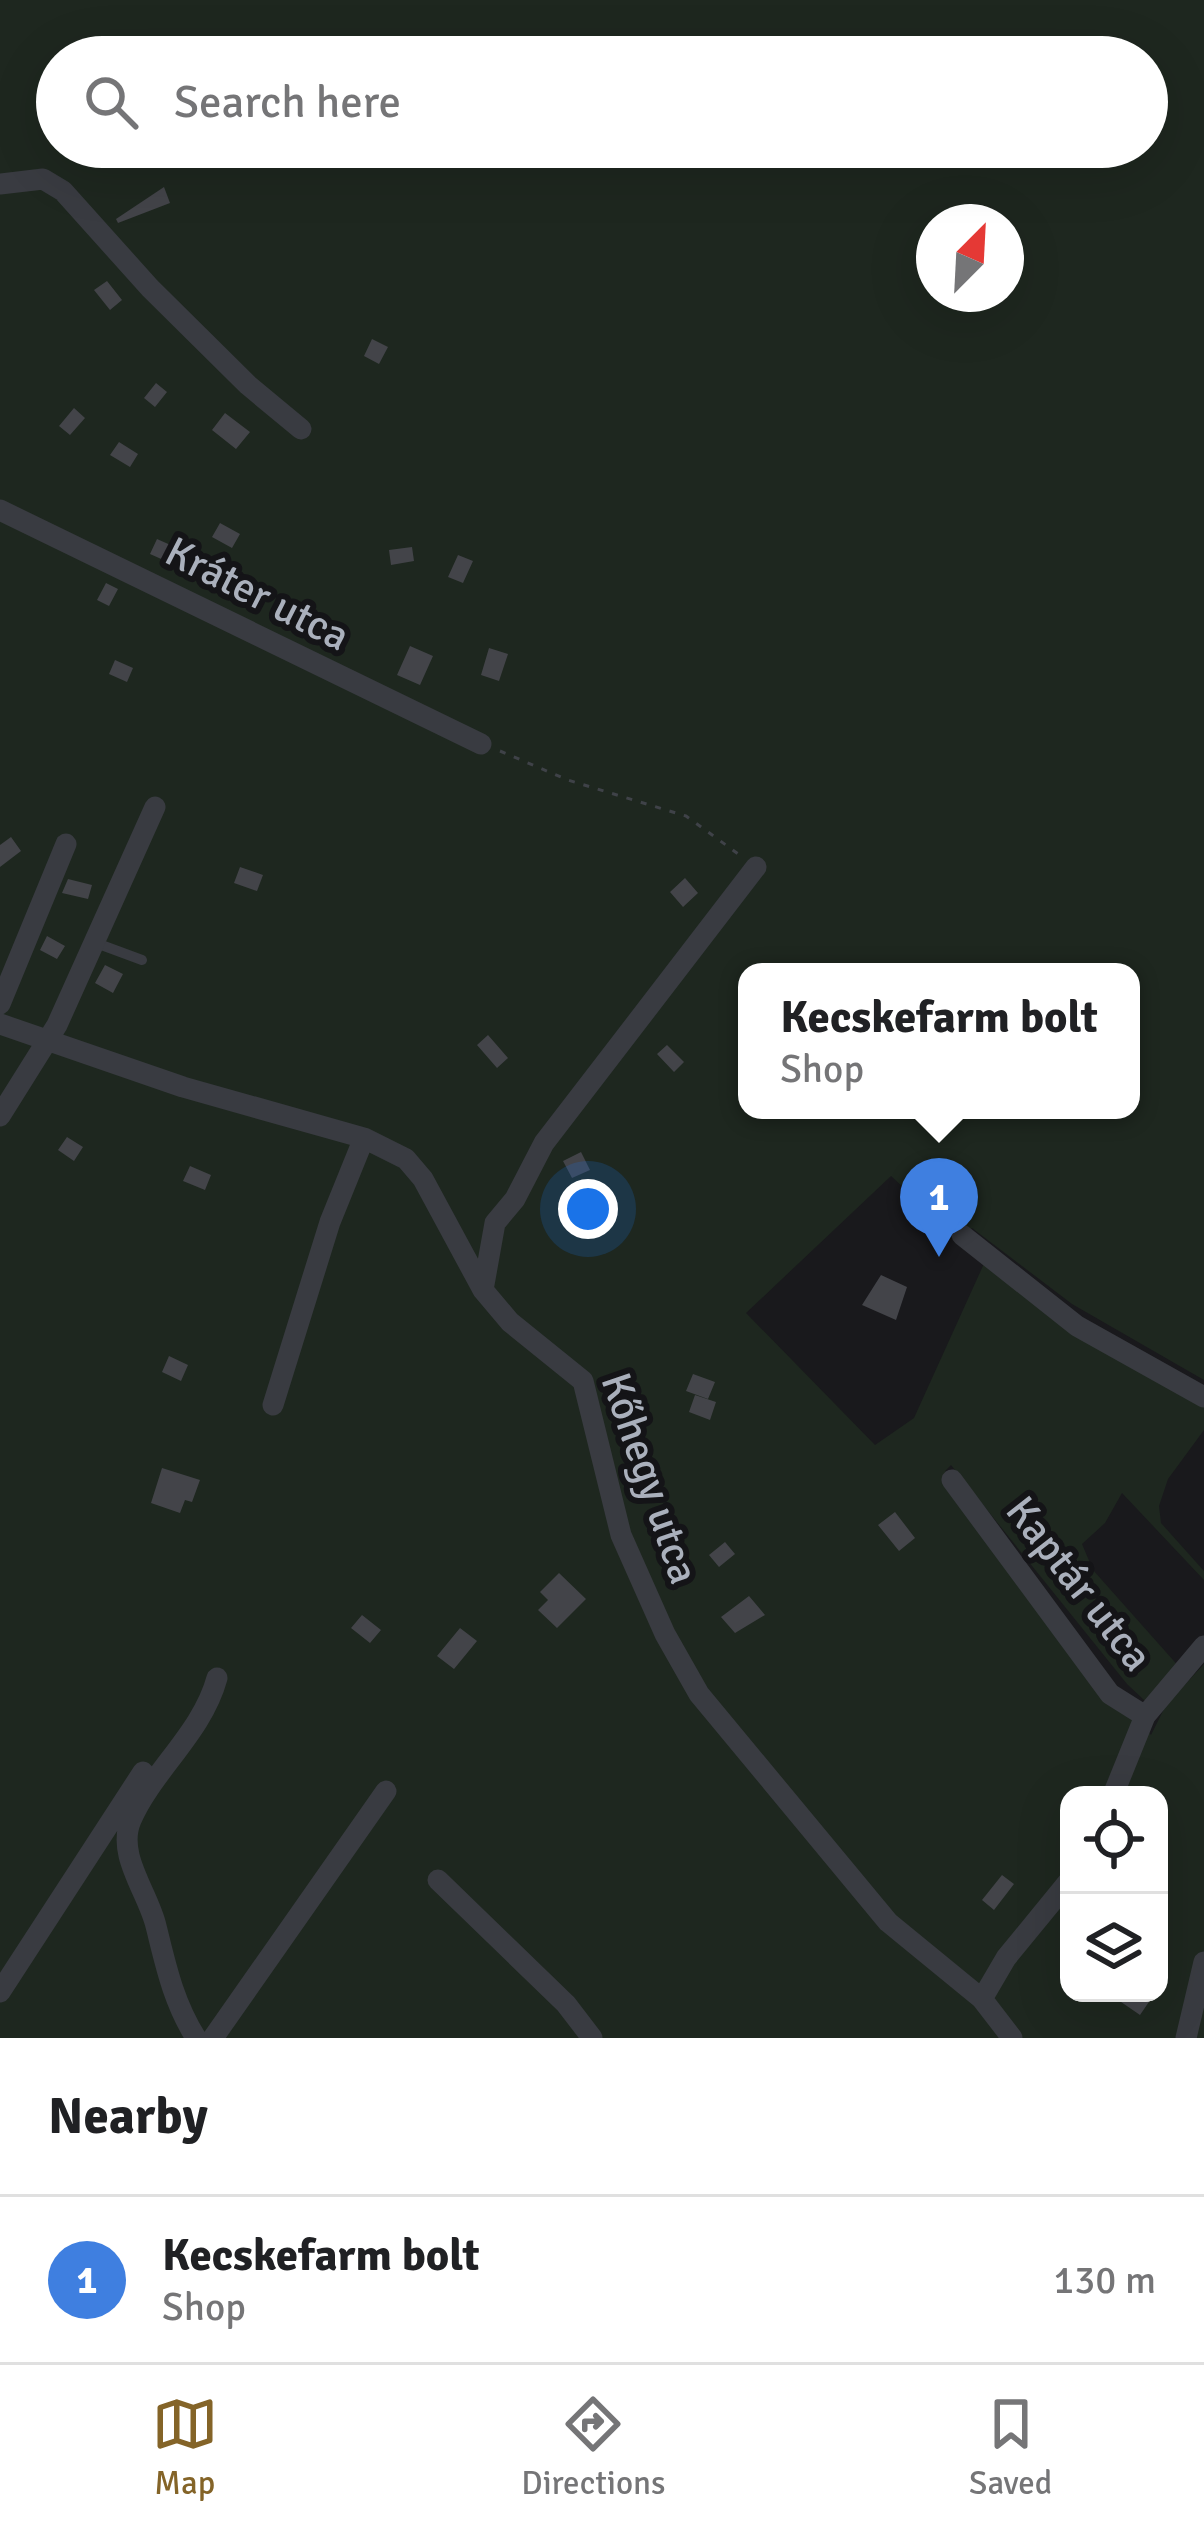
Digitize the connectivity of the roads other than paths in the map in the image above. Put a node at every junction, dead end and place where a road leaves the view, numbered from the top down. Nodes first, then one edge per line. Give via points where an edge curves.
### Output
1 (0, 184) edge
2 (301, 429) dead end
3 (0, 510) edge
4 (481, 744) road end
5 (155, 807) dead end
6 (66, 844) dead end
7 (756, 867) road end
8 (92, 942) junction
9 (142, 959) dead end
10 (0, 1004) edge
11 (0, 1024) edge
12 (50, 1040) junction
13 (0, 1116) edge
14 (364, 1138) junction
15 (962, 1235) dead end
16 (483, 1290) junction
17 (1204, 1397) edge
18 (274, 1405) dead end
19 (952, 1480) dead end
20 (1204, 1646) edge
21 (217, 1678) dead end
22 (1144, 1716) junction
23 (143, 1772) dead end
24 (1117, 1786) edge
25 (386, 1791) dead end
26 (131, 1805) junction
27 (438, 1880) dead end
28 (1060, 1892) edge
29 (1204, 1962) edge
30 (0, 1992) edge
31 (982, 2000) junction
32 (196, 2038) edge
33 (213, 2038) edge
34 (592, 2038) edge
35 (1012, 2038) edge
36 (1186, 2038) edge

1 - 2 street via 43,179 63,191 150,288
3 - 4 street, Kráter utca
5 - 8 street
6 - 10 street
7 - 16 street via 544,1143 495,1223
8 - 9 lane
8 - 12 street
11 - 12 street, Kőhegy utca
12 - 13 street
12 - 14 street, Kőhegy utca
14 - 16 street, Kőhegy utca via 406,1159 423,1179
14 - 18 street
15 - 17 street via 1076,1326
16 - 31 street, Kőhegy utca via 509,1322 584,1382 622,1535 699,1694 888,1922
19 - 22 street, Kaptár utca via 1109,1694
20 - 22 street
21 - 26 street via 201,1715
22 - 24 street, Kaptár utca
23 - 26 street
25 - 33 street
26 - 30 street
26 - 32 street via 126,1843 173,1996
27 - 34 street
28 - 31 street
29 - 36 street
31 - 35 street, Kőhegy utca

